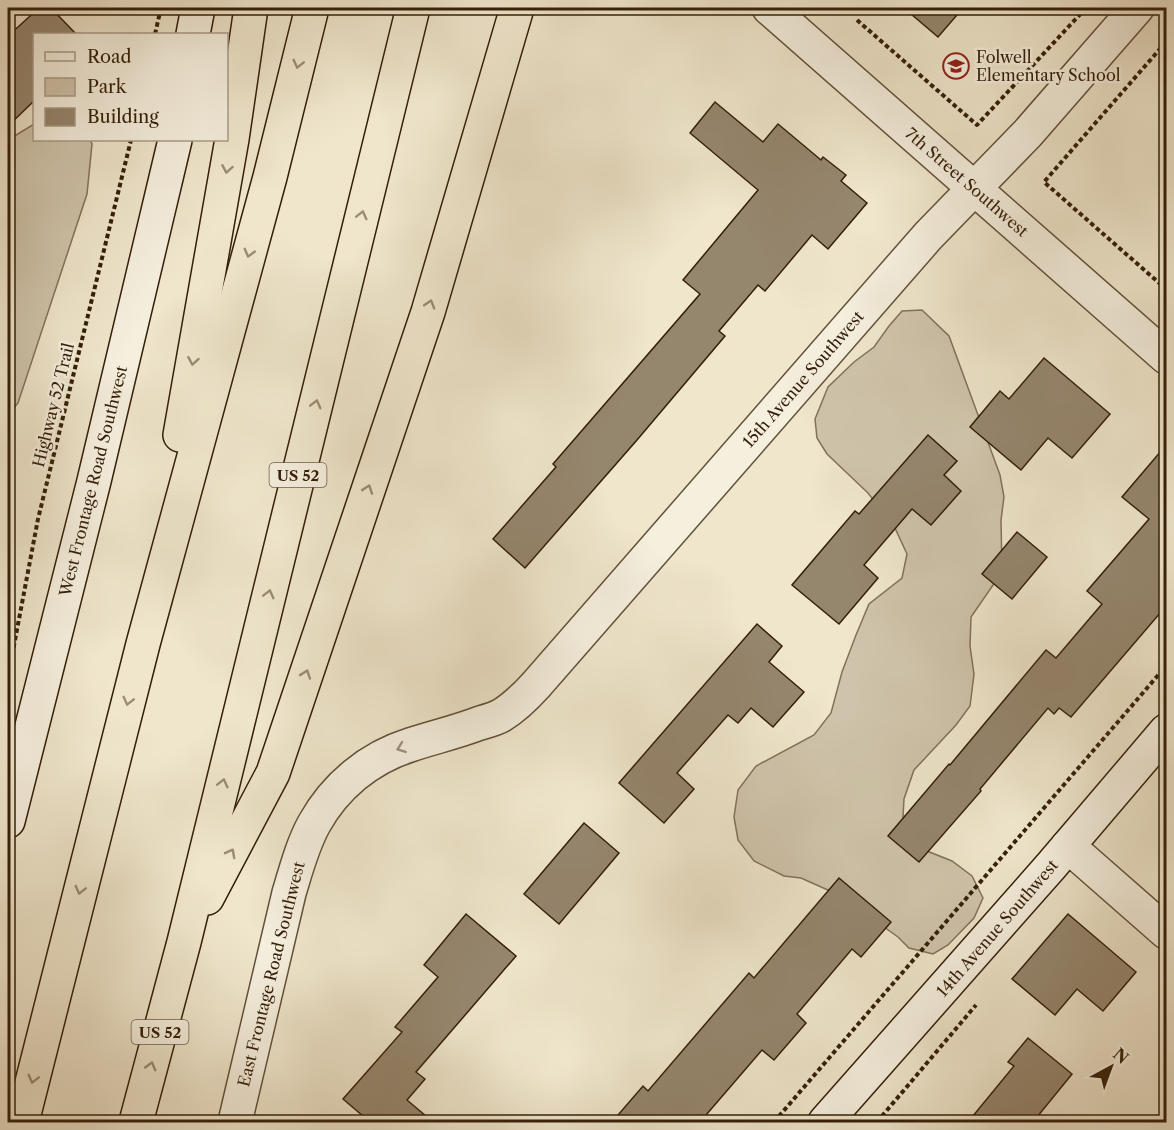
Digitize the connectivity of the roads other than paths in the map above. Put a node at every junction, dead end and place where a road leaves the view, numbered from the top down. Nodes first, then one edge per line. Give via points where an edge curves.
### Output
1 (198, 8) edge
2 (251, 8) edge
3 (312, 8) edge
4 (413, 8) edge
5 (517, 8) edge
6 (769, 8) edge
7 (1137, 8) edge
8 (193, 33) edge
9 (175, 141) edge
10 (974, 188) junction
11 (1167, 357) edge
12 (143, 644) junction
13 (1167, 731) edge
14 (457, 732) joint
15 (8, 821) edge
16 (1068, 846) junction
17 (1167, 932) edge
18 (184, 942) junction
19 (21, 1122) edge
20 (136, 1122) edge
21 (235, 1122) edge
22 (825, 1122) edge

1 - 8 street
2 -> 12 highway via 232,139
3 -> 12 highway
18 -> 4 highway, US 52
18 -> 5 highway via 273,773 428,312
6 - 10 street, 7th Street Southwest
7 - 10 street, 15th Avenue Southwest via 1028,133
9 - 15 street, West Frontage Road Southwest
10 - 11 street, 7th Street Southwest
10 - 14 street, 15th Avenue Southwest via 520,702 501,716
12 -> 19 highway
13 - 16 street, 14th Avenue Southwest
14 -> 21 street, East Frontage Road Southwest via 383,754 353,775 314,824 289,893
16 - 17 street
16 - 22 street, 14th Avenue Southwest
20 -> 18 highway, US 52

